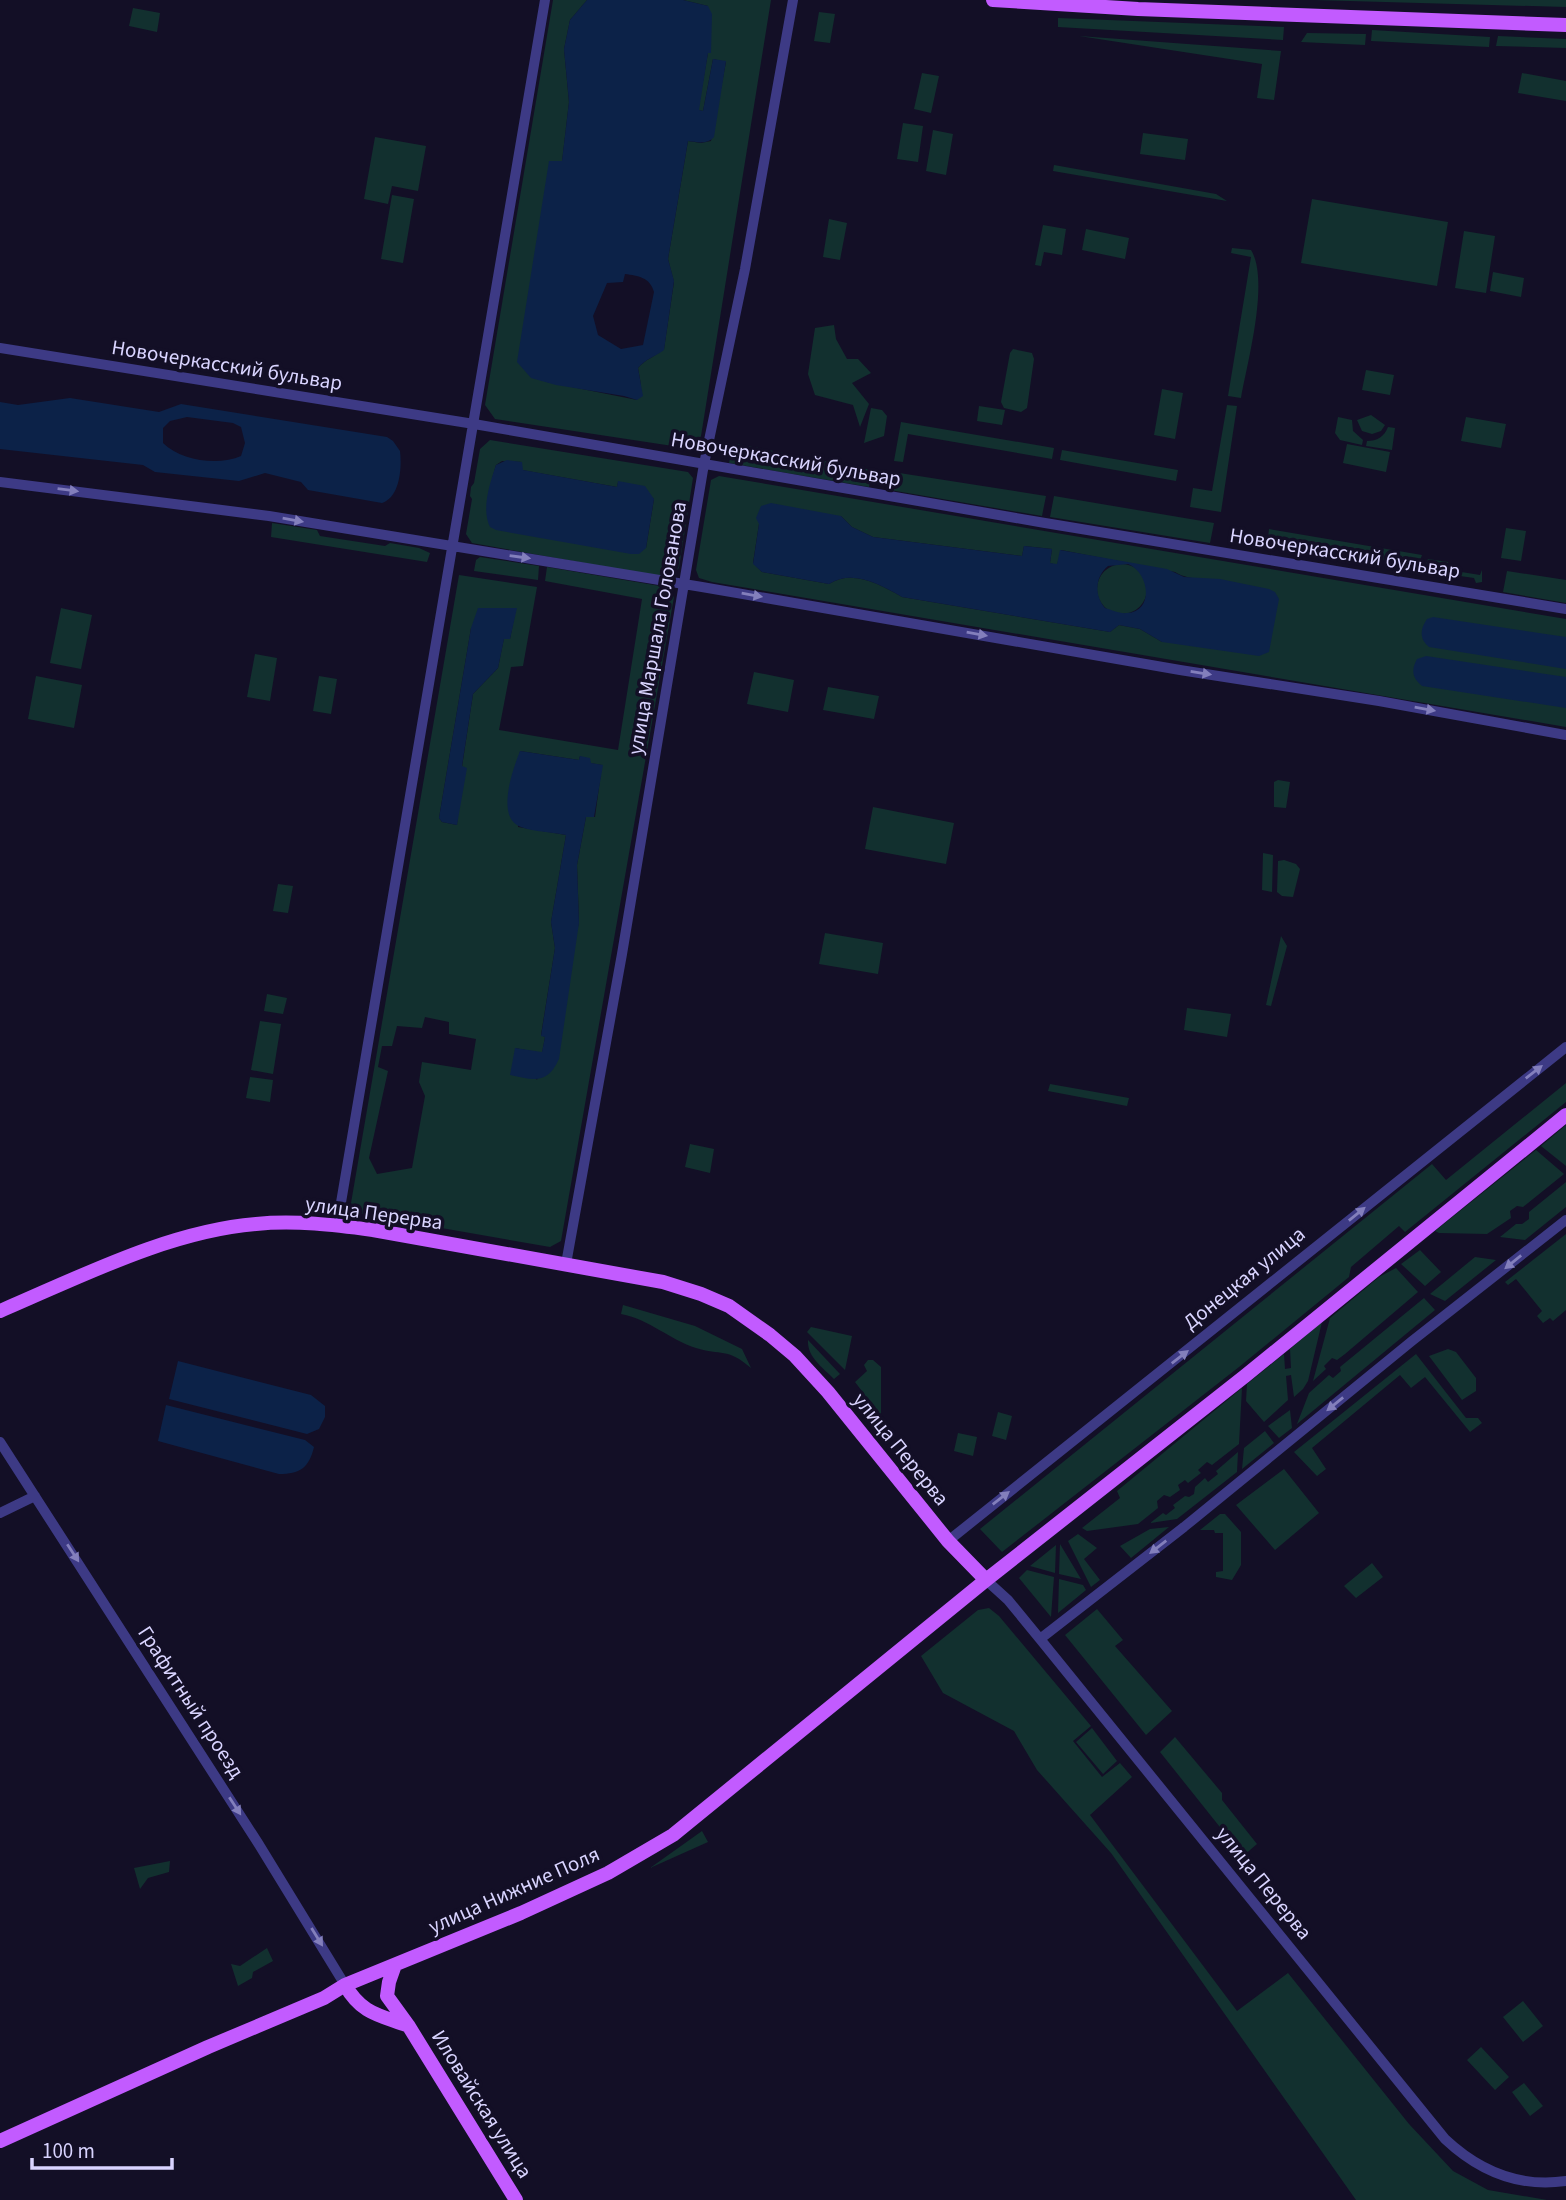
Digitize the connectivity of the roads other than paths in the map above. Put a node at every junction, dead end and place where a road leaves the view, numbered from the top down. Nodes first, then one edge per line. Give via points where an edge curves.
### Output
1 (545, 0) edge
2 (793, 0) edge
3 (993, 0) edge
4 (1566, 25) edge
5 (0, 348) edge
6 (474, 424) junction
7 (704, 464) junction
8 (0, 482) edge
9 (453, 547) junction
10 (685, 584) junction
11 (1566, 609) edge
12 (1566, 735) edge
13 (1566, 1046) edge
14 (1566, 1115) edge
15 (1566, 1220) edge
16 (337, 1226) junction
17 (566, 1264) junction
18 (0, 1311) edge
19 (0, 1442) edge
20 (34, 1496) junction
21 (0, 1513) edge
22 (948, 1541) junction
23 (986, 1580) junction
24 (1040, 1639) junction
25 (395, 1965) junction
26 (345, 1985) junction
27 (408, 2025) junction
28 (0, 2141) edge
29 (1566, 2181) edge
30 (516, 2200) edge

1 - 6 street
2 - 7 street, улица Маршала Голованова via 745,269
3 - 4 main road
5 - 6 street, Новочеркасский бульвар
6 - 7 street, Новочеркасский бульвар
6 - 9 street
7 - 10 street, улица Маршала Голованова
7 - 11 street, Новочеркасский бульвар
8 -> 9 street via 221,509
9 -> 10 street
9 - 16 street
10 -> 12 street
10 - 17 street, улица Маршала Голованова
22 -> 13 street, Донецкая улица
14 - 23 main road
15 -> 24 street
16 - 17 main road, улица Перерва
16 - 18 main road, улица Перерва via 269,1223 208,1233 160,1246
17 - 22 main road, улица Перерва via 701,1294 729,1306 770,1335 822,1385
19 - 20 street, Графитный проезд
20 - 21 street
20 -> 26 street, Графитный проезд
22 - 23 main road, улица Перерва
23 - 24 street, улица Перерва
23 - 25 main road, улица Нижние Поля via 653,1848 583,1885
24 - 29 street, улица Перерва via 1445,2139 1481,2168 1506,2177
25 - 26 main road, улица Нижние Поля
25 - 27 main road via 387,1996
26 - 27 main road, Иловайская улица via 355,2002
26 - 28 main road, улица Нижние Поля
27 - 30 main road, Иловайская улица

